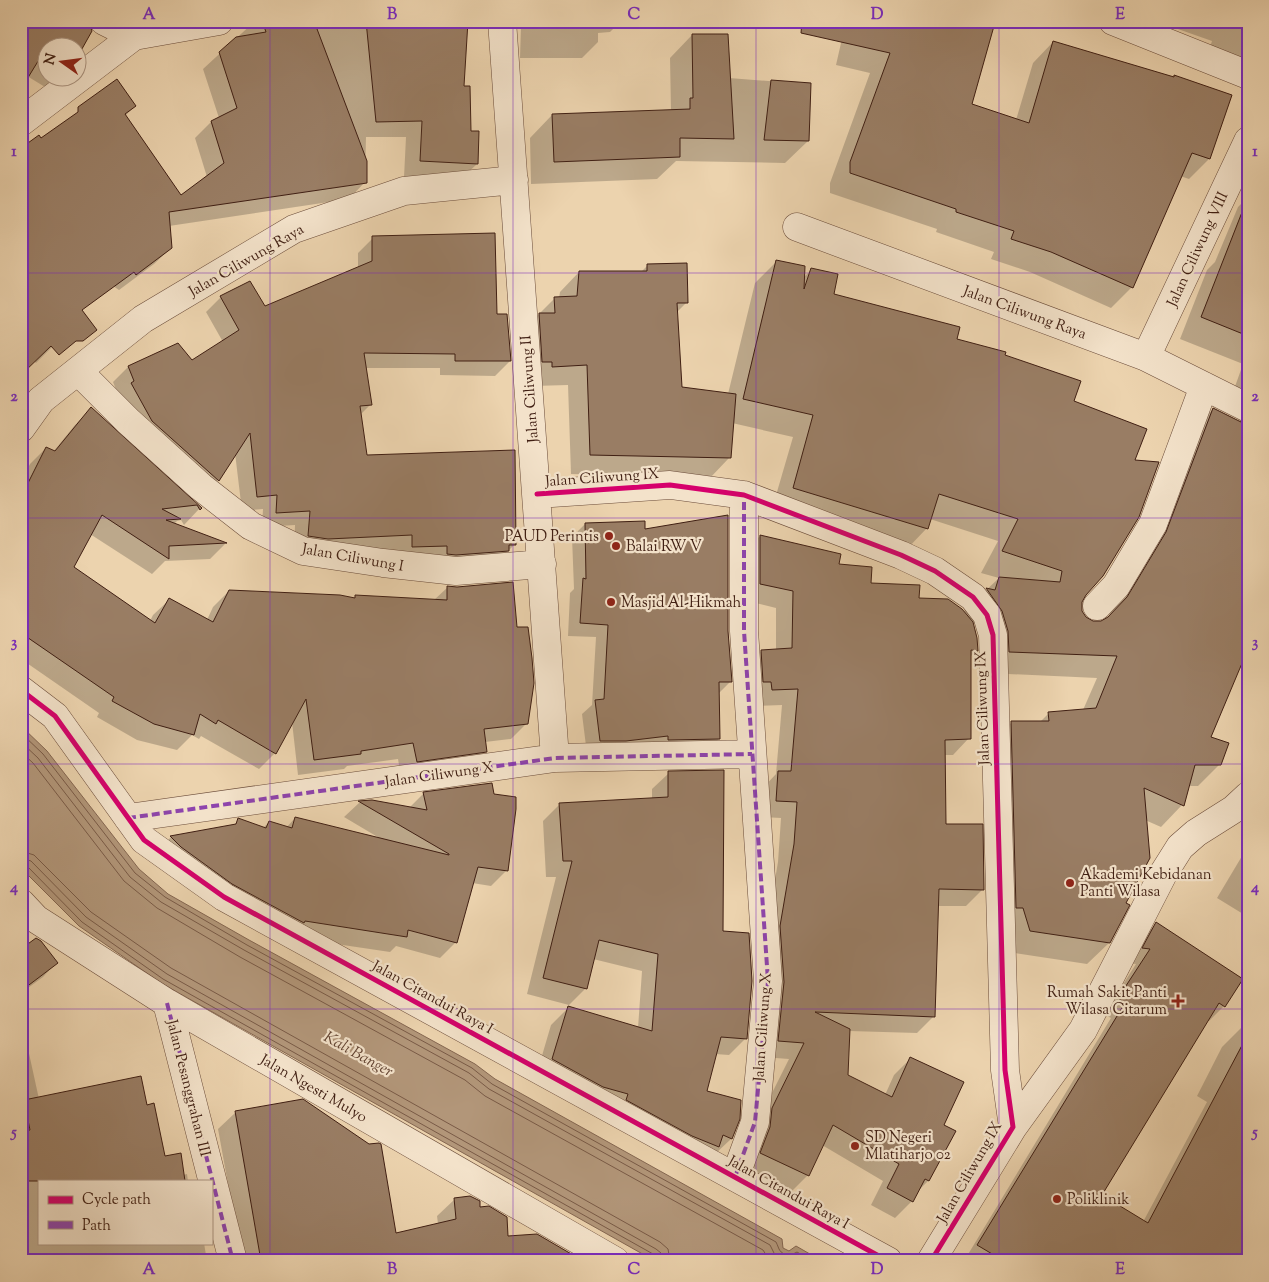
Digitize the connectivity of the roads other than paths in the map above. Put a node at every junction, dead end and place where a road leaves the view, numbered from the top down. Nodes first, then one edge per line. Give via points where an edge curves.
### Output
1 (218, 21) edge
2 (502, 21) edge
3 (1113, 21) edge
4 (117, 26) edge
5 (1248, 75) edge
6 (21, 122) edge
7 (1248, 141) edge
8 (514, 180) junction
9 (796, 227) dead end
10 (1146, 356) junction
11 (78, 370) junction
12 (1204, 386) junction
13 (31, 393) edge
14 (1248, 408) edge
15 (21, 428) edge
16 (537, 494) junction
17 (744, 495) junction
18 (542, 564) junction
19 (1097, 606) dead end
20 (21, 690) edge
21 (752, 754) junction
22 (555, 758) junction
23 (1248, 796) edge
24 (128, 818) junction
25 (21, 903) edge
26 (167, 1003) junction
27 (1013, 1127) junction
28 (735, 1177) junction
29 (233, 1261) edge
30 (615, 1261) edge
31 (888, 1261) edge
32 (931, 1261) edge

1 - 4 street
2 - 8 street, Jalan Ciliwung II
3 - 5 street
4 - 6 street
7 - 10 street, Jalan Ciliwung VIII
8 - 11 street, Jalan Ciliwung Raya via 404,191 294,229 143,319
8 - 16 street, Jalan Ciliwung II
9 - 10 street, Jalan Ciliwung Raya
10 - 12 street, Jalan Ciliwung Raya
11 - 13 street, Jalan Ciliwung Raya
11 - 18 street, Jalan Ciliwung I via 201,487 251,526 303,550 456,571
12 - 14 street, Jalan Ciliwung Raya
12 - 19 street via 1153,524 1116,586
13 - 15 street, Jalan Ciliwung Raya
16 - 17 street, Jalan Ciliwung IX via 670,485
16 - 18 street, Jalan Ciliwung II
17 - 21 street, Jalan Ciliwung X via 744,631
17 - 27 street, Jalan Ciliwung IX via 935,571 973,597 987,615 992,635 1005,1070
18 - 22 street, Jalan Ciliwung II
20 - 24 street, Jalan Citandui Raya I via 55,716
21 - 22 street, Jalan Ciliwung X
21 - 28 street, Jalan Ciliwung X via 768,981 755,1122
22 - 24 street, Jalan Ciliwung X
23 - 27 street via 1180,846 1083,1030
24 - 28 street, Jalan Citandui Raya I via 144,840 224,897
25 - 26 street, Jalan Ngesti Mulyo via 36,919
26 - 29 street, Jalan Pesanggrahan III
26 - 30 street, Jalan Ngesti Mulyo
27 - 32 street, Jalan Ciliwung IX
28 - 31 street, Jalan Citandui Raya I

